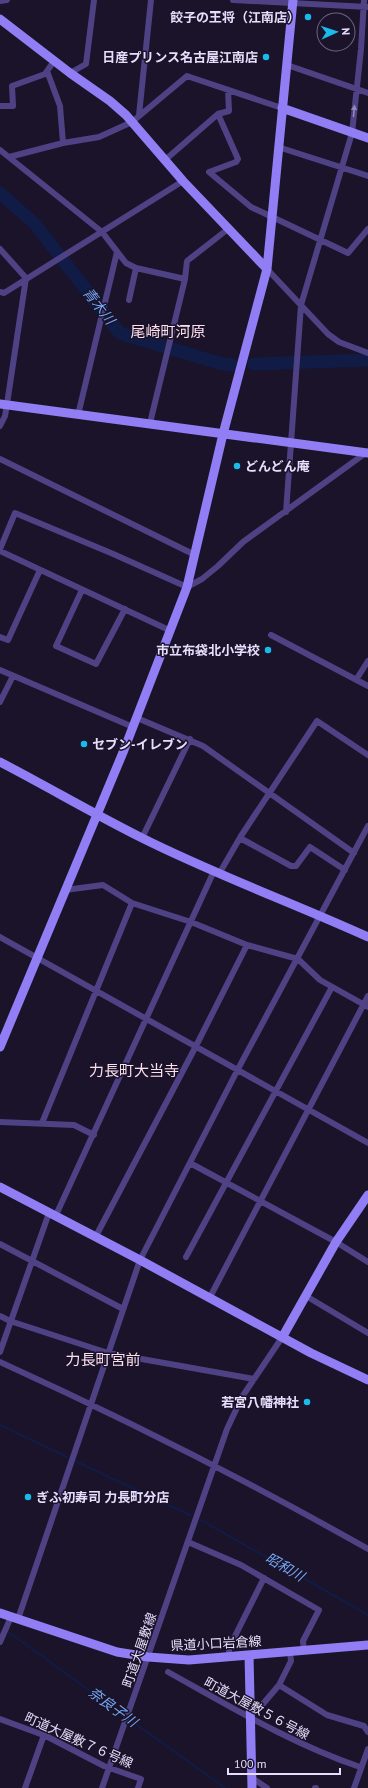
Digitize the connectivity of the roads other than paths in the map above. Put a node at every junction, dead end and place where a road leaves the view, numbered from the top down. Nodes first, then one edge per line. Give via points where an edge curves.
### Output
1 (8, 0) edge
2 (94, 0) edge
3 (151, 0) edge
4 (233, 0) edge
5 (0, 2) edge
6 (293, 2) edge
7 (365, 4) edge
8 (0, 19) edge
9 (54, 61) junction
10 (287, 65) junction
11 (47, 71) junction
12 (70, 73) junction
13 (356, 89) junction
14 (228, 90) junction
15 (368, 93) edge
16 (0, 106) edge
17 (282, 108) junction
18 (218, 114) junction
19 (135, 119) junction
20 (352, 133) junction
21 (368, 138) edge
22 (63, 143) junction
23 (278, 147) junction
24 (0, 150) edge
25 (9, 157) junction
26 (165, 160) junction
27 (342, 168) junction
28 (368, 176) edge
29 (183, 181) junction
30 (272, 218) junction
31 (368, 228) edge
32 (228, 229) junction
33 (102, 232) junction
34 (320, 240) junction
35 (0, 249) edge
36 (117, 252) junction
37 (136, 268) junction
38 (267, 269) junction
39 (26, 278) junction
40 (185, 279) junction
41 (0, 292) edge
42 (129, 300) dead end
43 (300, 306) junction
44 (368, 353) edge
45 (4, 404) edge
46 (78, 415) junction
47 (150, 423) junction
48 (0, 426) edge
49 (223, 434) junction
50 (291, 442) junction
51 (367, 452) edge
52 (0, 459) edge
53 (286, 512) junction
54 (0, 550) edge
55 (193, 554) junction
56 (40, 570) junction
57 (187, 587) junction
58 (82, 590) junction
59 (124, 609) junction
60 (171, 631) junction
61 (271, 636) dead end
62 (0, 637) edge
63 (368, 661) edge
64 (0, 670) edge
65 (13, 676) junction
66 (356, 680) junction
67 (368, 686) edge
68 (0, 702) edge
69 (137, 718) junction
70 (133, 727) junction
71 (190, 739) junction
72 (368, 755) edge
73 (0, 762) edge
74 (271, 792) junction
75 (97, 813) junction
76 (368, 826) edge
77 (142, 838) junction
78 (240, 838) junction
79 (354, 853) junction
80 (345, 870) junction
81 (216, 873) junction
82 (66, 890) junction
83 (132, 903) junction
84 (321, 916) junction
85 (191, 922) junction
86 (0, 937) edge
87 (368, 937) edge
88 (247, 944) junction
89 (38, 958) junction
90 (298, 959) junction
91 (332, 987) junction
92 (97, 991) junction
93 (368, 996) edge
94 (366, 1006) edge
95 (147, 1020) junction
96 (196, 1046) junction
97 (0, 1048) edge
98 (238, 1070) junction
99 (276, 1092) junction
100 (308, 1110) junction
101 (0, 1122) edge
102 (42, 1123) junction
103 (94, 1134) junction
104 (368, 1143) edge
105 (190, 1164) junction
106 (226, 1183) junction
107 (0, 1187) edge
108 (368, 1195) edge
109 (261, 1202) junction
110 (53, 1214) junction
111 (96, 1236) junction
112 (336, 1242) junction
113 (0, 1244) edge
114 (186, 1257) dead end
115 (140, 1260) junction
116 (32, 1261) junction
117 (368, 1262) edge
118 (306, 1296) junction
119 (210, 1297) junction
120 (123, 1309) junction
121 (0, 1316) edge
122 (10, 1322) junction
123 (368, 1333) edge
124 (283, 1336) junction
125 (0, 1352) edge
126 (108, 1353) junction
127 (0, 1362) edge
128 (254, 1379) junction
129 (368, 1380) edge
130 (90, 1403) junction
131 (214, 1465) junction
132 (188, 1542) junction
133 (368, 1549) edge
134 (264, 1578) junction
135 (0, 1613) edge
136 (14, 1618) junction
137 (0, 1642) edge
138 (368, 1645) edge
139 (304, 1651) junction
140 (290, 1652) junction
141 (249, 1655) junction
142 (148, 1657) junction
143 (229, 1657) junction
144 (168, 1672) dead end
145 (279, 1686) junction
146 (250, 1715) junction
147 (0, 1718) edge
148 (368, 1732) edge
149 (44, 1735) junction
150 (368, 1749) edge
151 (360, 1767) junction
152 (109, 1768) junction
153 (252, 1778) junction
154 (25, 1788) edge
155 (102, 1788) edge
156 (138, 1788) edge
157 (252, 1788) edge
158 (267, 1788) edge
159 (354, 1788) edge

1 - 5 street
2 - 12 street via 86,64
3 - 19 street
4 - 6 street
6 - 7 street
6 - 10 street
7 - 13 street
8 - 9 street
9 - 11 street
9 - 12 street
10 - 13 street
10 - 17 street
11 - 16 street via 12,86 13,106
11 - 22 street via 60,106
12 - 19 street
13 - 15 street
20 -> 13 street
14 - 17 street
14 - 18 street via 229,111
14 - 19 street via 187,76
17 - 20 street
17 - 23 street
18 - 26 street
18 - 30 street via 238,159 209,172 251,207
19 - 22 street via 99,137
19 - 26 street
20 - 21 street
20 - 27 street
22 - 25 street
23 - 27 street
23 - 30 street
24 - 25 street
25 - 33 street
26 - 29 street
27 - 28 street
27 - 34 street
29 - 32 street
29 - 33 street
30 - 34 street
30 - 38 street
31 - 34 street via 348,253
32 - 38 street
32 - 40 street via 188,260
33 - 36 street
33 - 39 street
34 - 43 street
35 - 39 street
36 - 37 street via 126,263
36 - 46 street
37 - 40 street
37 - 42 street
38 - 43 street
38 - 49 street
39 - 41 street via 4,293
39 - 45 street
40 - 47 street
43 - 44 street via 339,342
43 - 50 street
45 - 46 street
45 - 48 street via 5,416
46 - 47 street
47 - 49 street
49 - 50 street
49 - 55 street via 204,521
50 - 51 street
50 - 53 street
51 - 53 street
52 - 55 street
53 - 57 street via 243,542 202,578
54 - 56 street
54 - 57 street via 15,514
55 - 57 street
56 - 58 street
56 - 62 street via 8,640
57 - 60 street
58 - 59 street
58 - 59 street via 56,646 96,664
59 - 60 street
60 - 69 street
61 - 66 street
63 - 66 street
64 - 65 street
65 - 68 street
65 - 70 street
66 - 67 street
69 - 70 street
69 - 71 street
70 - 75 street
71 - 74 street
71 - 77 street
72 - 74 street via 317,721
73 - 75 street
74 - 78 street
74 - 79 street
75 - 77 street
75 - 82 street
76 - 79 street
77 - 81 street
78 - 80 street via 291,866 296,866 310,847
78 - 81 street
79 - 80 street
80 - 84 street
81 - 84 street
81 - 85 street
82 - 83 street via 103,885
82 - 89 street
83 - 85 street
83 - 92 street
84 - 87 street
84 - 90 street
85 - 88 street
85 - 95 street
86 - 89 street
88 - 90 street
88 - 96 street
89 - 92 street
89 - 97 street
90 - 91 street via 320,980
90 - 98 street
91 - 94 street
91 - 99 street
92 - 95 street
92 - 102 street
93 - 94 street
94 - 100 street
95 - 96 street
95 - 103 street
96 - 98 street
96 - 111 street
98 - 99 street
98 - 105 street
99 - 100 street
99 - 106 street
100 - 104 street
100 - 109 street
101 - 102 street
102 - 103 street via 74,1125
103 - 110 street
105 - 106 street
105 - 115 street
106 - 109 street
106 - 114 street
107 - 110 street
108 - 112 street
109 - 112 street
109 - 119 street
110 - 111 street
110 - 116 street
111 - 115 street
112 - 117 street
112 - 118 street
113 - 116 street
115 - 119 street
115 - 120 street
116 - 120 street
116 - 122 street
118 - 123 street
118 - 124 street
119 - 124 street
120 - 126 street
121 - 122 street
122 - 125 street
122 - 126 street
124 - 128 street, 町道大屋敷線
124 - 129 street
126 - 128 street
126 - 130 street
127 - 130 street
128 - 131 street, 町道大屋敷線 via 234,1413
130 - 131 street
130 - 136 street
131 - 132 street, 町道大屋敷線
131 - 133 street via 277,1497
132 - 134 street
132 - 142 street, 町道大屋敷線
134 - 139 street via 319,1610 303,1641
134 - 143 street via 229,1648
135 - 136 street, 県道小口岩倉線
136 - 137 street
136 - 142 street, 県道小口岩倉線 via 117,1652
138 - 139 street, 県道小口岩倉線
139 - 140 street, 県道小口岩倉線
140 - 141 street, 県道小口岩倉線
140 - 145 street via 291,1661
141 - 143 street, 県道小口岩倉線
141 - 146 street
142 - 143 street, 県道小口岩倉線 via 189,1660
142 - 152 street, 町道大屋敷線
144 - 146 street, 町道大屋敷５６号線
145 - 146 street via 257,1711
145 - 148 street via 327,1715 364,1726
146 - 151 street, 町道大屋敷５６号線 via 324,1754
146 - 153 street
147 - 149 street, 町道大屋敷７６号線
149 - 152 street, 町道大屋敷７６号線
149 - 154 street
150 - 151 street
151 - 159 street
152 - 155 street, 町道大屋敷線
152 - 156 street, 町道大屋敷７６号線 via 141,1779
153 - 157 street
153 - 158 street

